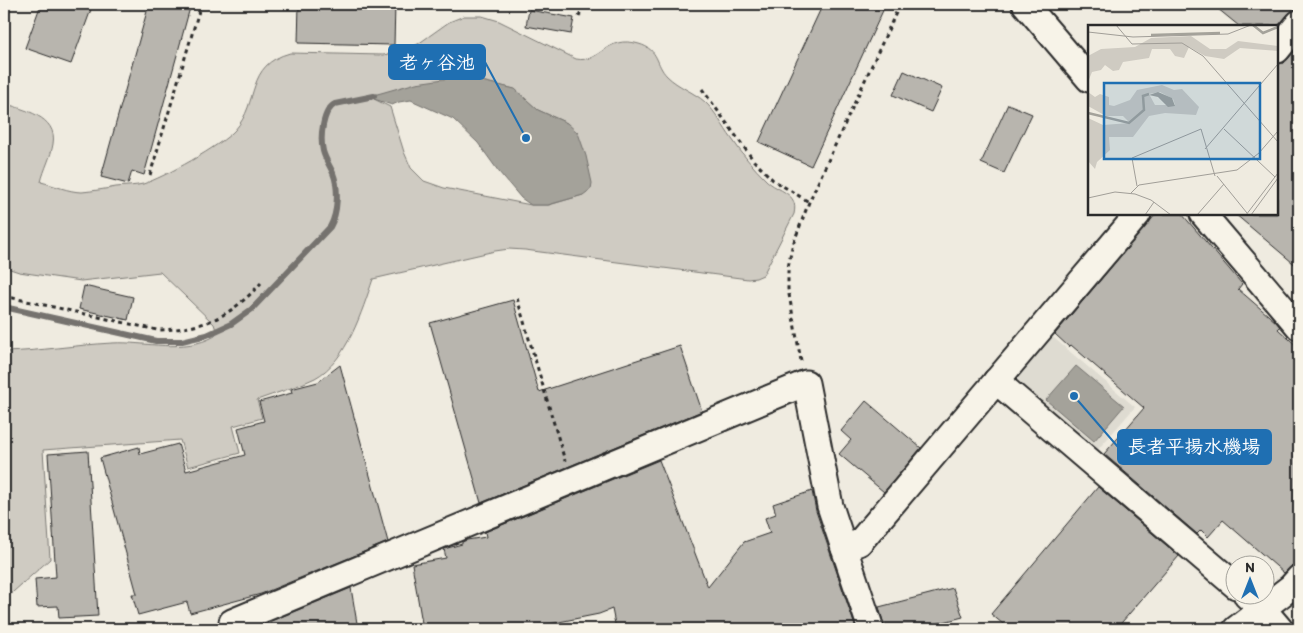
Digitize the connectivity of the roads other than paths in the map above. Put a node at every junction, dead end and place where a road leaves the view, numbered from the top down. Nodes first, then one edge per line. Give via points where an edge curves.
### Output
1 (1025, 4) edge
2 (1299, 23) edge
3 (1278, 49) edge
4 (1088, 78) edge
5 (1137, 215) edge
6 (1204, 215) edge
7 (1299, 328) edge
8 (996, 381) junction
9 (844, 548) junction
10 (1226, 577) edge
11 (1299, 578) edge
12 (1276, 594) edge
13 (1252, 606) edge
14 (1259, 606) edge
15 (232, 626) edge
16 (872, 629) edge
17 (1236, 629) edge
18 (1280, 629) edge

1 - 4 street
2 - 3 street
5 - 8 street
6 - 7 street
8 - 9 street via 859,543
8 - 10 street
9 - 15 street via 830,506 806,384
9 - 16 street
11 - 12 street via 1291,588
13 - 17 street
14 - 18 street

